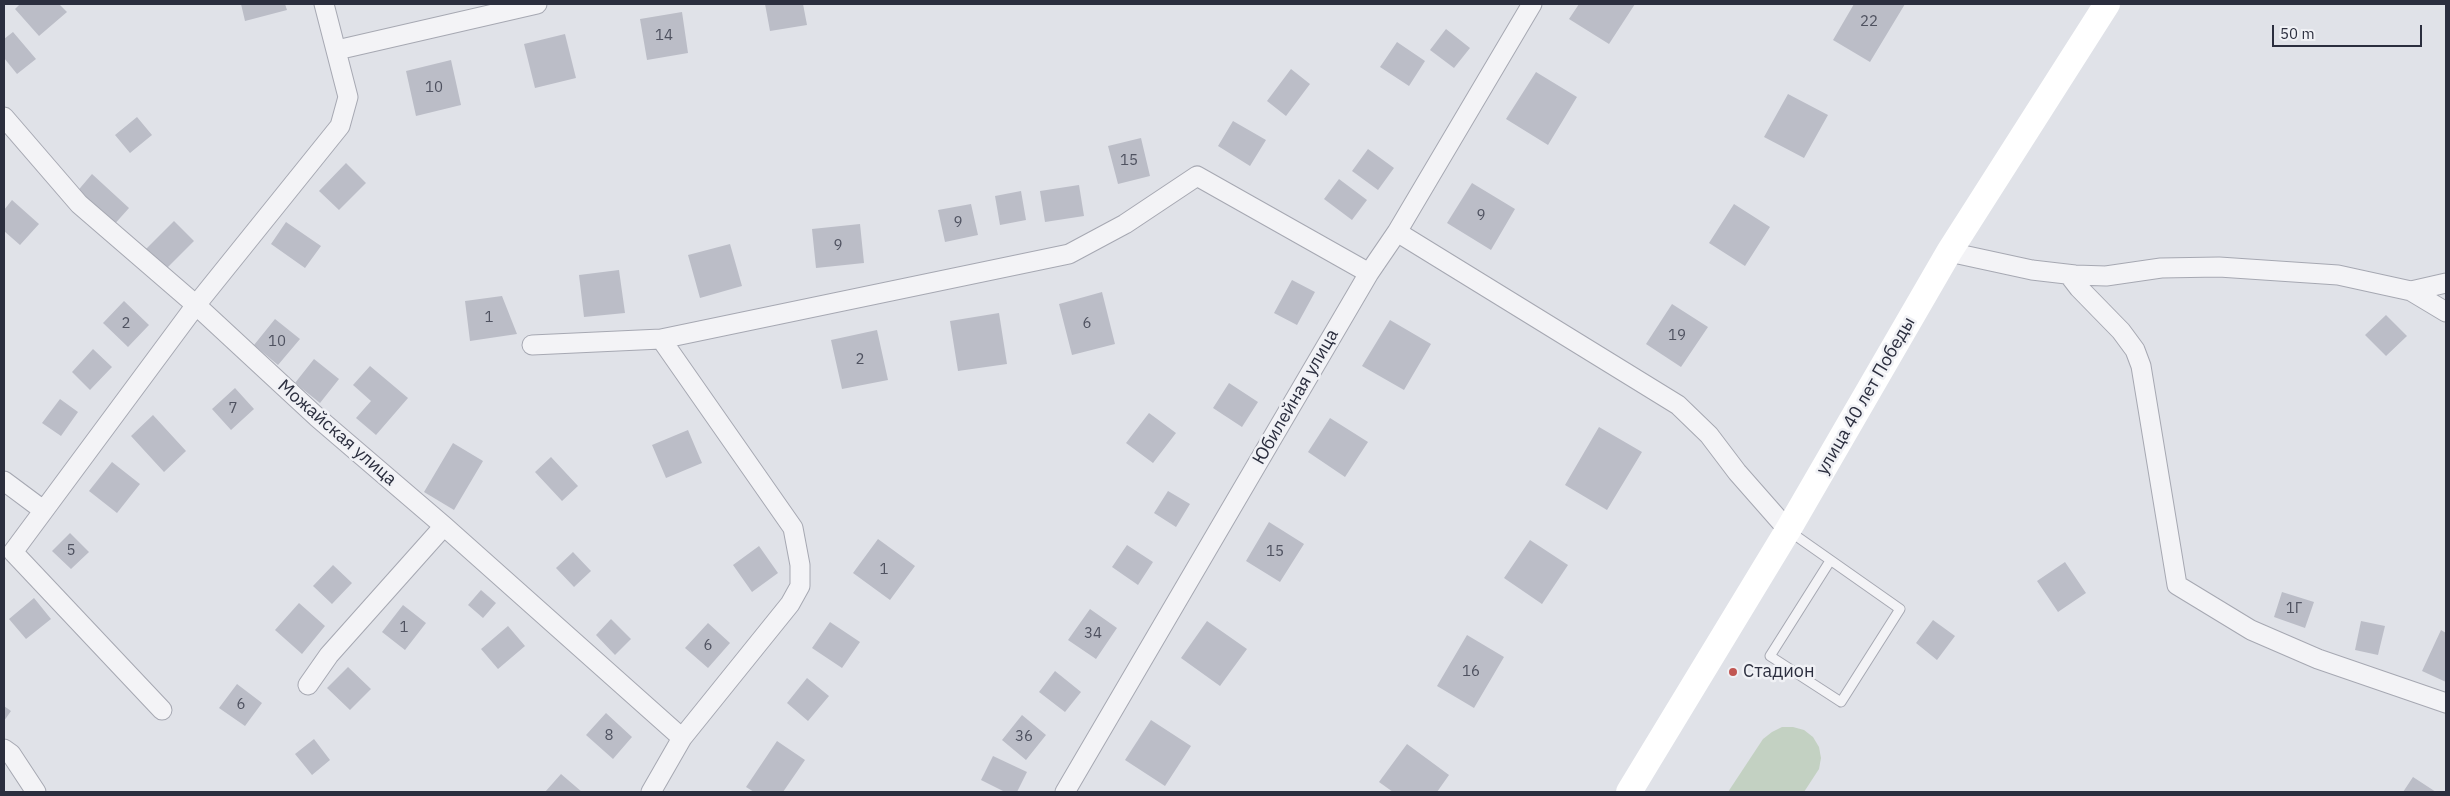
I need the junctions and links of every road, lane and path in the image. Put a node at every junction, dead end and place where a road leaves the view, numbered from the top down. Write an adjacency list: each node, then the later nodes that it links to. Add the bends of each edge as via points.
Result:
1 (324, 4): 5 (street)
2 (537, 4): 5 (street)
3 (2108, 4): 8 (street, улица 40 лет Победы)
4 (1523, 9): 7 (street, Юбилейная улица)
5 (337, 50): 13 (street, via 348,97 340,126)
6 (4, 117): 13 (street, Можайская улица, via 79,204)
7 (1397, 232): 9 (street, Юбилейная улица); 20 (street, via 1678,405 1709,436)
8 (1949, 252): 10 (street, via 2032,270); 20 (street, улица 40 лет Победы)
9 (1369, 273): 15 (street, via 1197,176 1125,224 1069,254); 30 (street, Юбилейная улица)
10 (2069, 274): 12 (street, via 2106,276 2161,268 2219,267 2338,275); 24 (street, via 2120,330 2135,350 2141,366 2177,585 2251,630 2310,655)
11 (2446, 282): 12 (street)
12 (2411, 290): 14 (street)
13 (196, 305): 18 (street); 19 (street, Можайская улица, via 318,418)
14 (2446, 312)
15 (662, 339): 16 (street); 26 (street, via 793,528 800,565 800,586 790,604)
16 (532, 345)
17 (4, 481): 18 (street)
18 (43, 510): 21 (street)
19 (444, 526): 23 (street, via 330,655); 26 (street, Можайская улица)
20 (1788, 530): 22 (lane); 31 (street, улица 40 лет Победы)
21 (8, 548): 25 (street)
22 (1830, 561): 22 (lane, via 1770,656 1841,702 1900,609)
23 (308, 685)
24 (2446, 703)
25 (162, 710)
26 (682, 738): 29 (street)
27 (4, 749): 28 (street, via 11,754)
28 (36, 792)
29 (651, 792)
30 (1065, 792)
31 (1629, 792)

